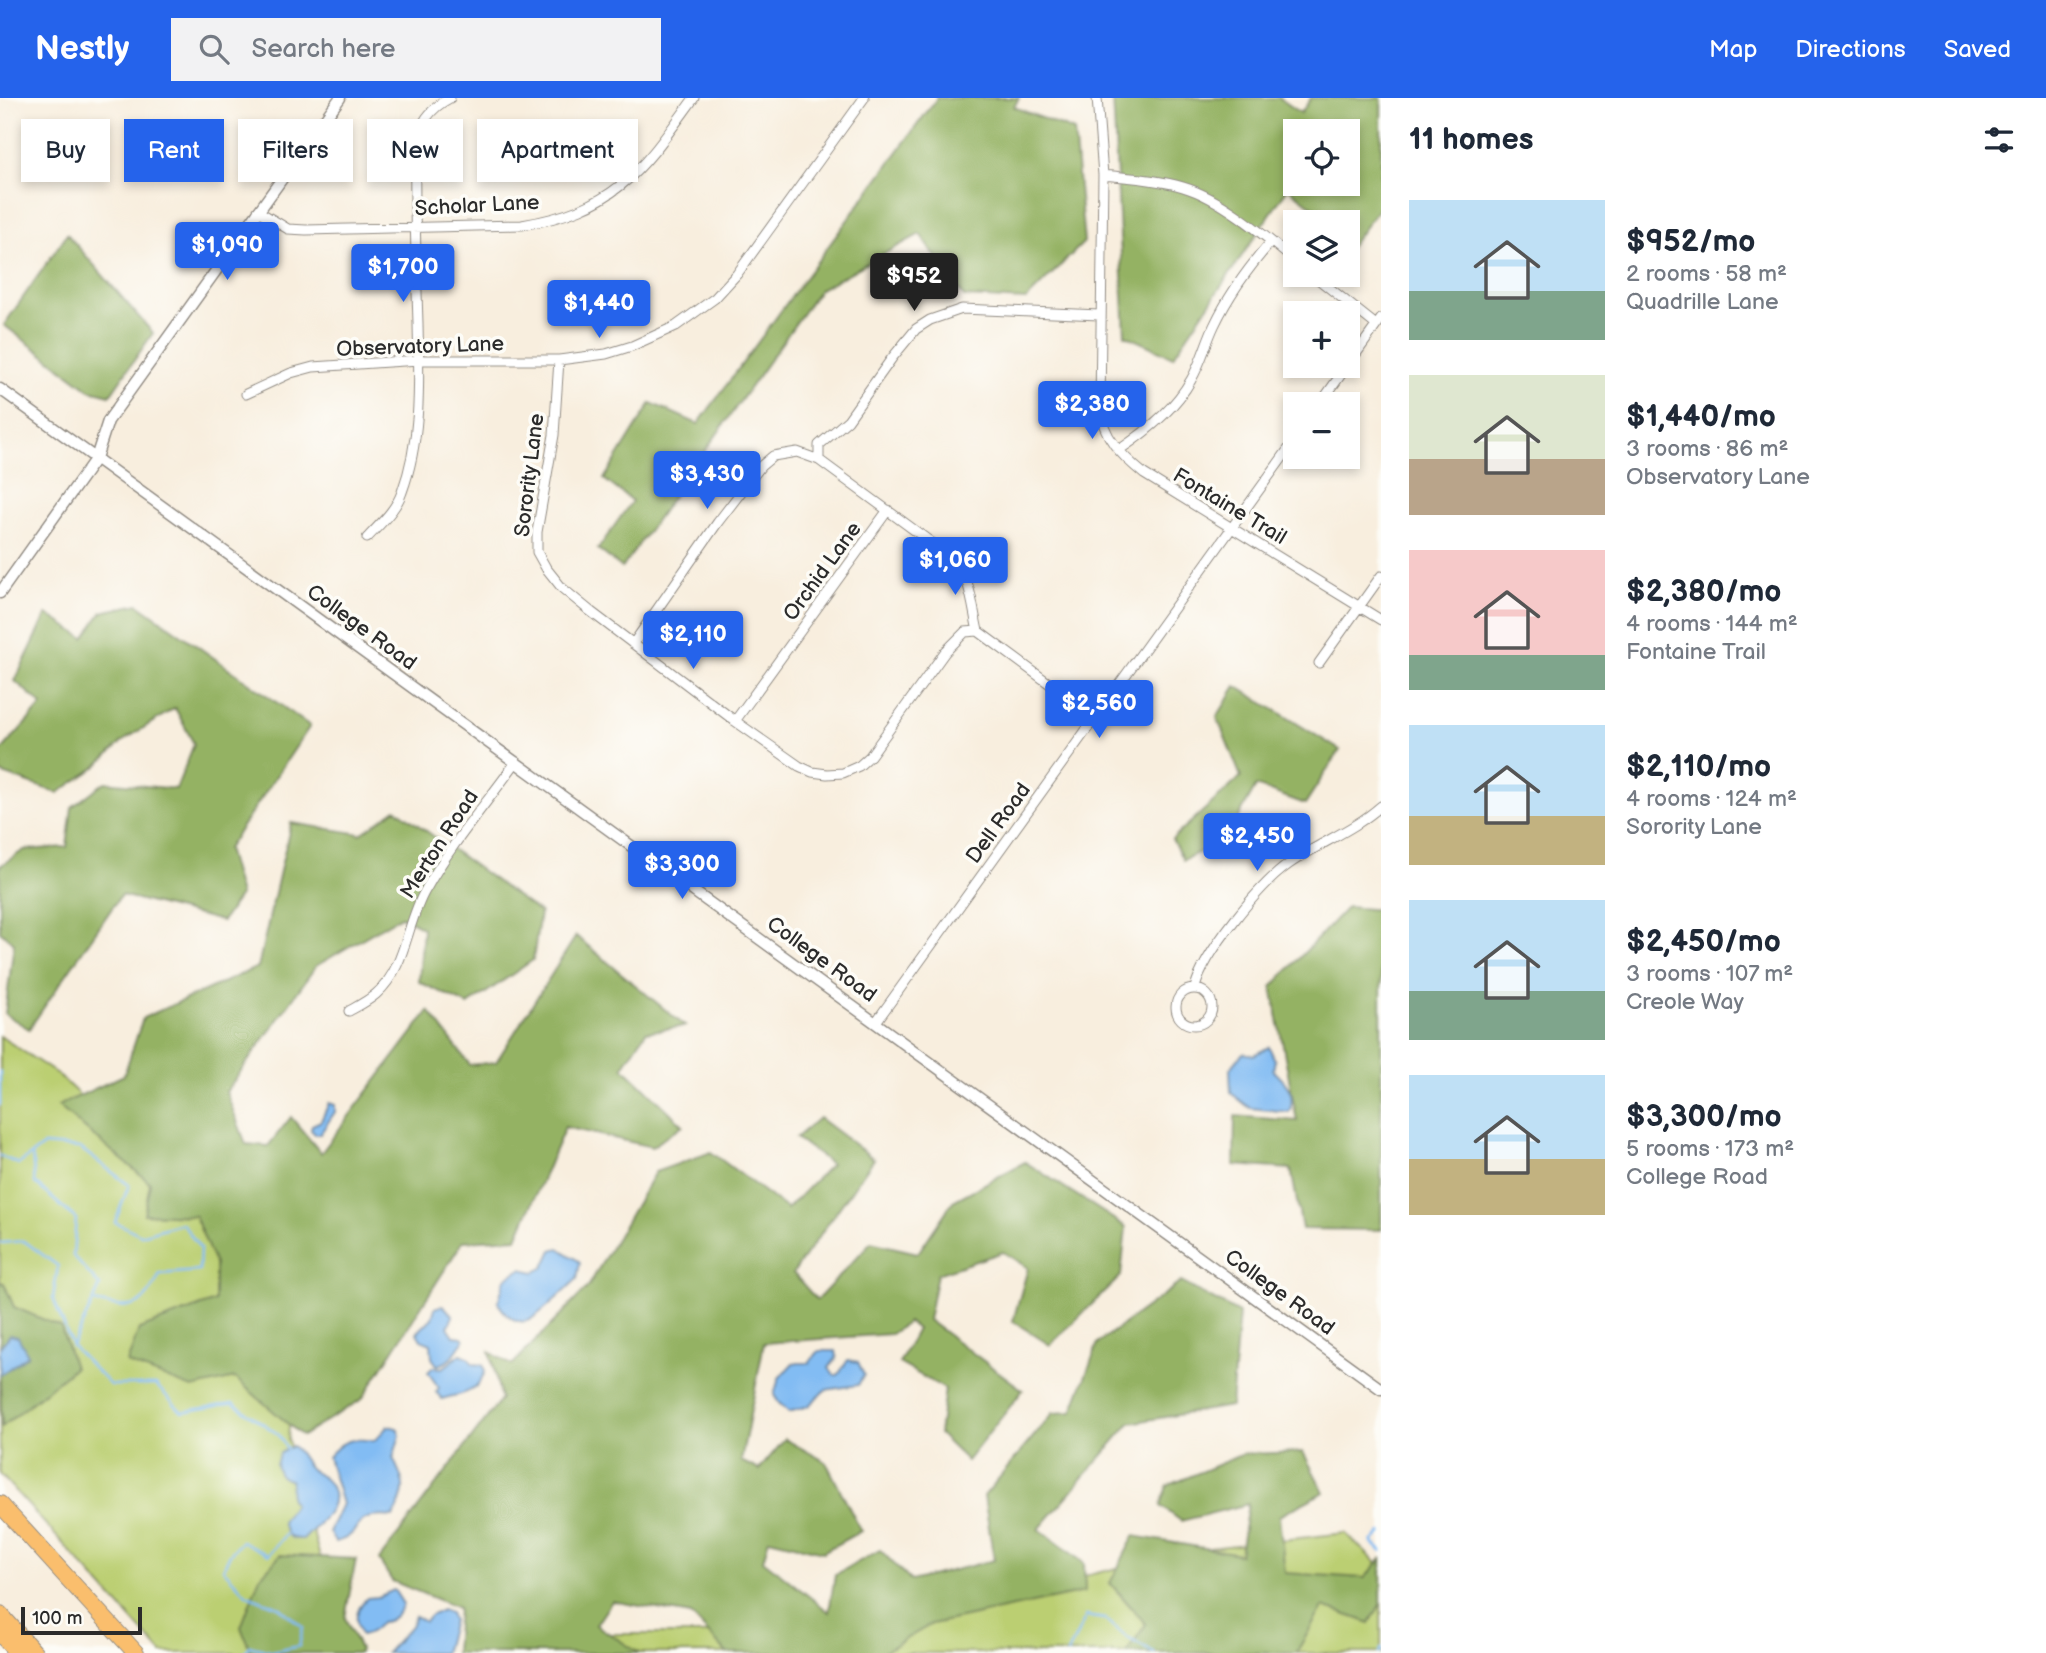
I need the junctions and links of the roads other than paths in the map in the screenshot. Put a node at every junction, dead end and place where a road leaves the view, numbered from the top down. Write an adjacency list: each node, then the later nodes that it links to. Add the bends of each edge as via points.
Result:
1 (340, 98): 7 (street)
2 (450, 98): 8 (street, via 438,104 418,131)
3 (694, 98): 8 (street, Scholar Lane, via 639,171 590,206 522,225)
4 (863, 98): 16 (street, Observatory Lane, via 715,298 676,326 632,346)
5 (1097, 98): 6 (street, Fontaine Trail)
6 (1102, 175): 9 (street, via 1151,180 1192,191); 12 (street, Fontaine Trail)
7 (258, 211): 8 (street, Scholar Lane, via 288,229); 21 (street, via 108,421)
8 (415, 226): 15 (street)
9 (1271, 242): 10 (street); 19 (street, via 1226,303 1182,393)
10 (1283, 252)
11 (1330, 287): 13 (street)
12 (1099, 316): 19 (street, Fontaine Trail, via 1101,422); 22 (street, via 962,309 930,320 916,329 892,358 848,420 819,445)
13 (1378, 322): 14 (street)
14 (1360, 348)
15 (419, 360): 16 (street, Observatory Lane); 18 (street, Observatory Lane, via 313,367); 25 (street, via 412,458 402,493)
16 (559, 360): 31 (street, Sorority Lane, via 554,435 537,552 562,588)
17 (0, 389): 21 (street, College Road)
18 (246, 394)
19 (1119, 450): 24 (street, Fontaine Trail, via 1144,474)
20 (1283, 457): 24 (street, Dell Road)
21 (96, 458): 27 (street); 35 (street, College Road)
22 (818, 460): 23 (street); 31 (street, via 797,452 773,456 761,466)
23 (888, 510): 30 (street, via 961,566); 34 (street, Orchid Lane)
24 (1233, 528): 28 (street, Fontaine Trail); 33 (street, Dell Road)
25 (367, 538)
26 (1381, 576): 28 (street)
27 (0, 593)
28 (1360, 606): 29 (street, Fontaine Trail); 32 (street)
29 (1381, 620)
30 (978, 631): 33 (street); 34 (street, Sorority Lane, via 965,632 955,640 870,756 843,773 812,772 799,766)
31 (633, 644): 34 (street, Sorority Lane)
32 (1319, 663)
33 (1096, 718): 39 (street, Dell Road)
34 (735, 721)
35 (516, 762): 38 (street, Merton Road, via 427,886 387,983); 39 (street, College Road)
36 (1381, 806): 37 (street, via 1286,866 1269,882 1214,950)
37 (1195, 988): 37 (street, via 1206,992 1212,1002 1208,1019 1197,1025 1185,1023 1176,1008 1183,992)
38 (349, 1012)
39 (876, 1022): 40 (street, College Road)
40 (1381, 1389)
41 (0, 1504): 46 (highway)
42 (0, 1614): 45 (highway)
43 (0, 1633): 44 (highway)
44 (17, 1653)
45 (36, 1653)
46 (136, 1653)

